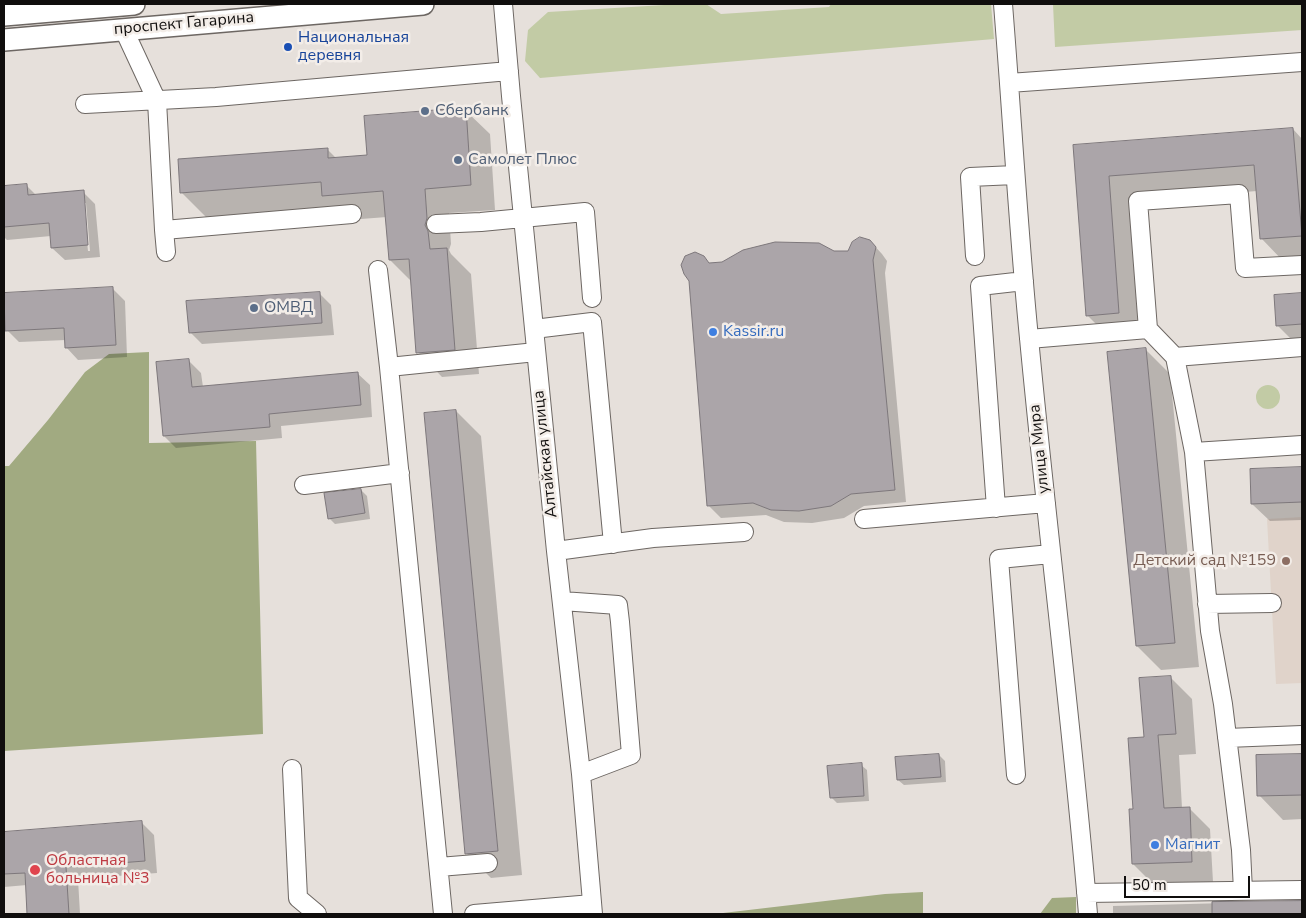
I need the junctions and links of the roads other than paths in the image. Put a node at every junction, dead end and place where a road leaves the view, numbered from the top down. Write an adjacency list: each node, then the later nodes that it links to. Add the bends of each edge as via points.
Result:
1 (134, 4): 6 (main road, проспект Гагарина)
2 (423, 4): 5 (main road, проспект Гагарина)
3 (503, 4): 10 (street, Алтайская улица)
4 (1003, 4): 11 (street, улица Мира)
5 (268, 10): 7 (main road, проспект Гагарина)
6 (4, 14)
7 (124, 30): 8 (main road, проспект Гагарина); 12 (street)
8 (4, 40)
9 (1302, 62): 11 (street)
10 (509, 71): 12 (street); 16 (street, Алтайская улица)
11 (1009, 83): 14 (street, улица Мира)
12 (156, 101): 13 (street); 18 (street)
13 (85, 104)
14 (1015, 175): 20 (street, via 970,177); 23 (street, улица Мира)
15 (352, 214): 18 (street)
16 (523, 218): 17 (street); 24 (street, via 585,212); 26 (street, Алтайская улица)
17 (436, 224)
18 (164, 230): 19 (street)
19 (166, 252)
20 (975, 256)
21 (1302, 265): 25 (street, via 1245,268 1239,194 1138,201)
22 (378, 270): 31 (street)
23 (1024, 281): 27 (street, улица Мира); 37 (street, via 980,286)
24 (592, 298)
25 (1148, 328): 27 (street); 30 (street)
26 (534, 329): 29 (street, Алтайская улица); 40 (street, via 592,322)
27 (1029, 339): 36 (street, улица Мира)
28 (1302, 347): 30 (street)
29 (536, 352): 31 (street); 41 (street, Алтайская улица)
30 (1175, 357): 33 (street)
31 (389, 367): 34 (street)
32 (1302, 444): 33 (street)
33 (1194, 452): 45 (street)
34 (400, 474): 35 (street); 52 (street)
35 (304, 485)
36 (1046, 502): 37 (street); 42 (street, улица Мира)
37 (996, 508): 38 (street)
38 (864, 519)
39 (744, 532): 40 (street)
40 (613, 544): 41 (street)
41 (556, 551): 43 (street, Алтайская улица)
42 (1051, 554): 50 (street, via 999,560); 55 (street, улица Мира)
43 (562, 601): 49 (street, Алтайская улица); 49 (street, via 618,605 620,622 632,755)
44 (1272, 603): 45 (street)
45 (1208, 604): 47 (street)
46 (1302, 735): 47 (street)
47 (1227, 738): 54 (street)
48 (292, 769): 57 (street, via 298,898)
49 (581, 774): 56 (street, Алтайская улица)
50 (1016, 775)
51 (488, 863): 52 (street)
52 (439, 867): 58 (street)
53 (1302, 890): 54 (street)
54 (1243, 891): 55 (street)
55 (1086, 893): 60 (street, улица Мира)
56 (592, 909): 59 (street)
57 (317, 914)
58 (443, 914)
59 (474, 914)
60 (1088, 914)

